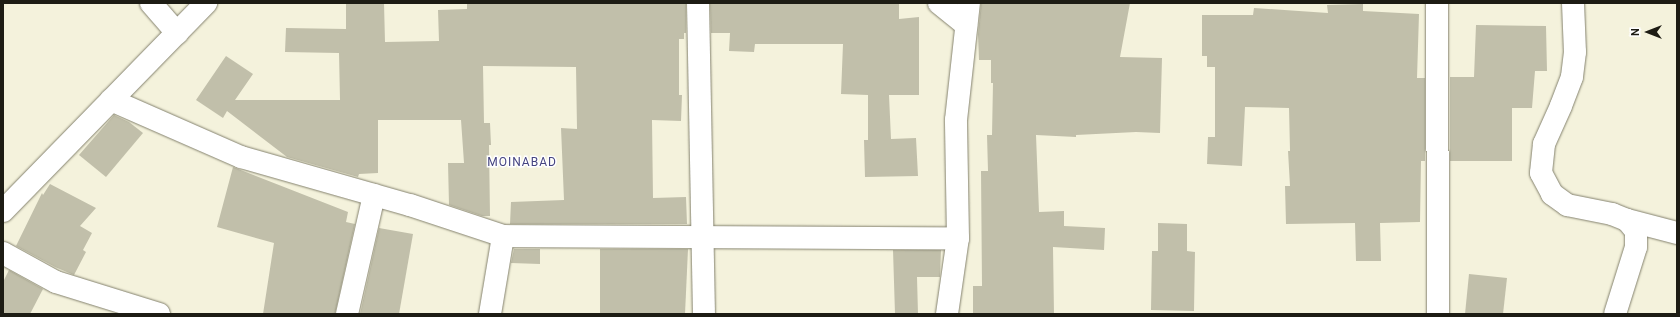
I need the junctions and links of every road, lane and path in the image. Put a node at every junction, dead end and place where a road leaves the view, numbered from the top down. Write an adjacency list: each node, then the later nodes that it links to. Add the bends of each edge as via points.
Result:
1 (151, 3): 9 (street)
2 (206, 3): 9 (street)
3 (698, 3): 16 (street)
4 (939, 3): 8 (street)
5 (969, 3): 8 (street)
6 (1437, 3): 24 (street)
7 (1573, 3): 13 (street, via 1575,52 1572,77 1544,144 1541,173 1552,194 1567,205 1612,214)
8 (966, 25): 17 (street, via 956,120)
9 (177, 32): 10 (street)
10 (111, 100): 11 (street, via 241,157); 12 (street)
11 (374, 194): 15 (street); 20 (street)
12 (3, 211)
13 (1627, 220): 14 (street); 25 (street, via 1636,231 1636,247)
14 (1677, 233)
15 (503, 236): 16 (street); 21 (street)
16 (704, 237): 17 (street); 22 (street)
17 (958, 238): 23 (street)
18 (3, 253): 19 (street, via 56,282)
19 (159, 314)
20 (347, 314)
21 (490, 314)
22 (704, 314)
23 (947, 314)
24 (1438, 314)
25 (1614, 314)

